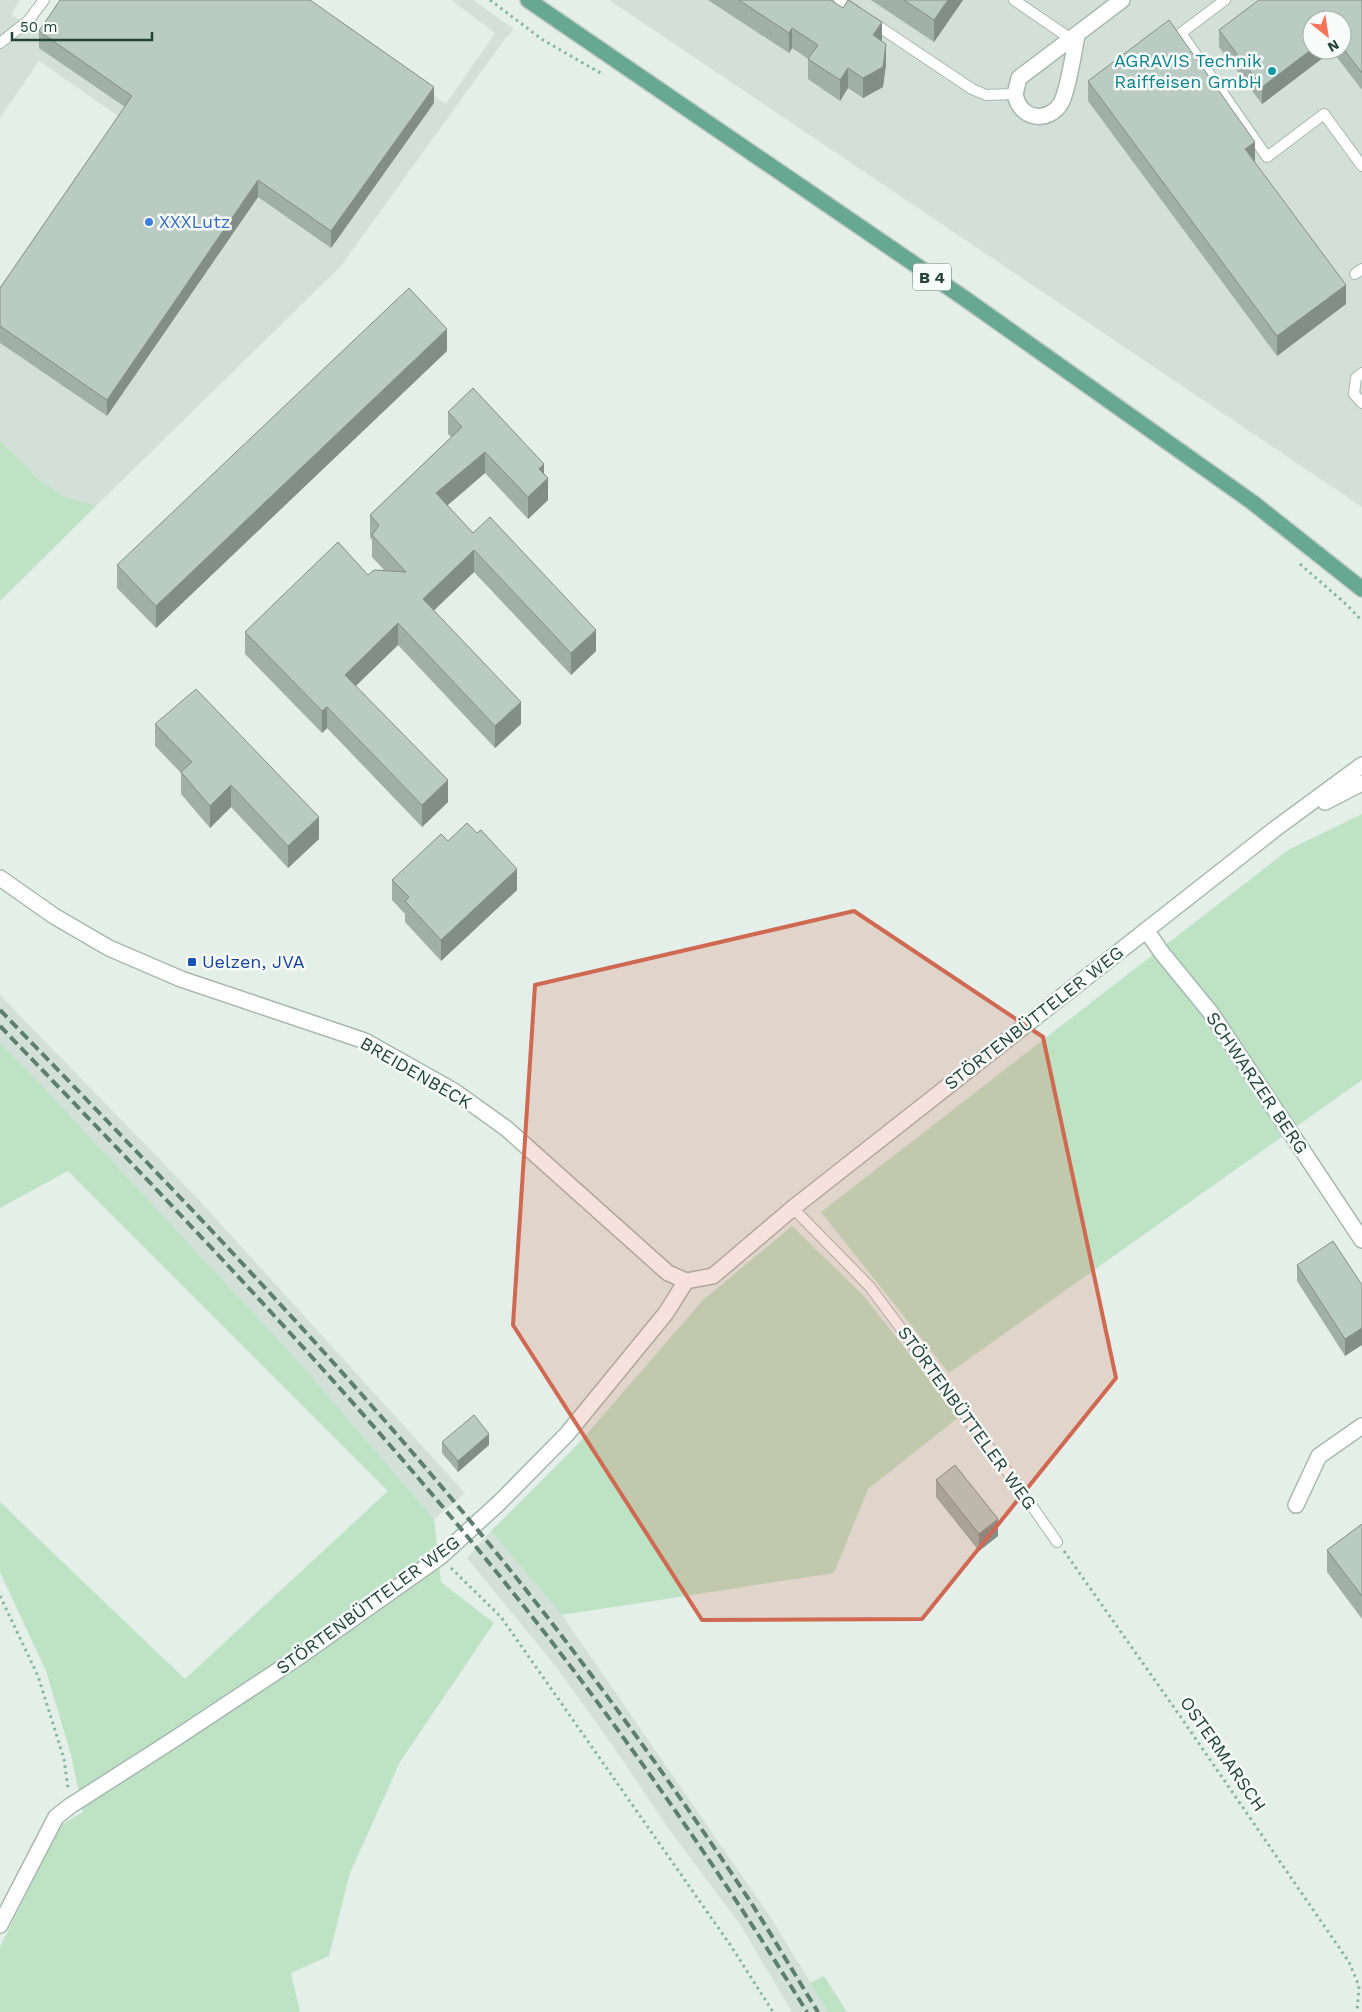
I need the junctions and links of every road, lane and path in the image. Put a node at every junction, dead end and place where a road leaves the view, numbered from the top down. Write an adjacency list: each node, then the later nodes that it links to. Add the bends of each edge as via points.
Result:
1 (44, 0): 9 (lane, via 28,21)
2 (490, 0): 10 (path, via 543,40)
3 (528, 0): 16 (main road, B 4, via 980,310 1252,502)
4 (839, 0): 11 (lane, via 972,89 986,95)
5 (1014, 0): 8 (lane)
6 (1122, 0): 8 (street)
7 (1225, 0): 12 (lane, via 1181,33 1267,157 1324,114)
8 (1074, 37): 11 (street, via 1018,78); 11 (street, via 1063,99 1057,109 1050,114 1034,116 1023,110)
9 (0, 44)
10 (609, 77)
11 (1015, 94)
12 (1362, 166)
13 (1362, 373): 14 (lane, via 1356,378 1354,394)
14 (1362, 403)
15 (1296, 560): 19 (path)
16 (1329, 564): 17 (main road, B 4); 18 (main road, B 4)
17 (1362, 589)
18 (1362, 600)
19 (1362, 621)
20 (1362, 765): 22 (street, STÖRTENBÜTTELER WEG)
21 (1362, 783): 22 (street, STÖRTENBÜTTELER WEG)
22 (1275, 829): 24 (street, STÖRTENBÜTTELER WEG)
23 (0, 878): 27 (street, BREIDENBECK, via 54,916 109,948 181,979 365,1041 454,1091 507,1130 668,1272)
24 (1146, 930): 25 (street, STÖRTENBÜTTELER WEG); 26 (street, SCHWARZER BERG, via 1211,1013)
25 (793, 1208): 27 (street, STÖRTENBÜTTELER WEG, via 713,1276); 30 (lane, STÖRTENBÜTTELER WEG, via 870,1288)
26 (1362, 1240)
27 (686, 1281): 31 (street, STÖRTENBÜTTELER WEG, via 666,1313 567,1434)
28 (1362, 1426): 29 (street, via 1319,1456)
29 (1296, 1505)
30 (1057, 1542): 35 (path, OSTERMARSCH, via 1302,1892 1349,1962)
31 (440, 1557): 33 (street, STÖRTENBÜTTELER WEG, via 303,1654); 36 (path, via 501,1617 731,1946)
32 (0, 1596): 33 (path, via 38,1676 64,1759)
33 (70, 1806): 34 (street, STÖRTENBÜTTELER WEG, via 56,1817)
34 (0, 1925)
35 (1360, 1986): 37 (path)
36 (773, 2012)
37 (1357, 2012)

